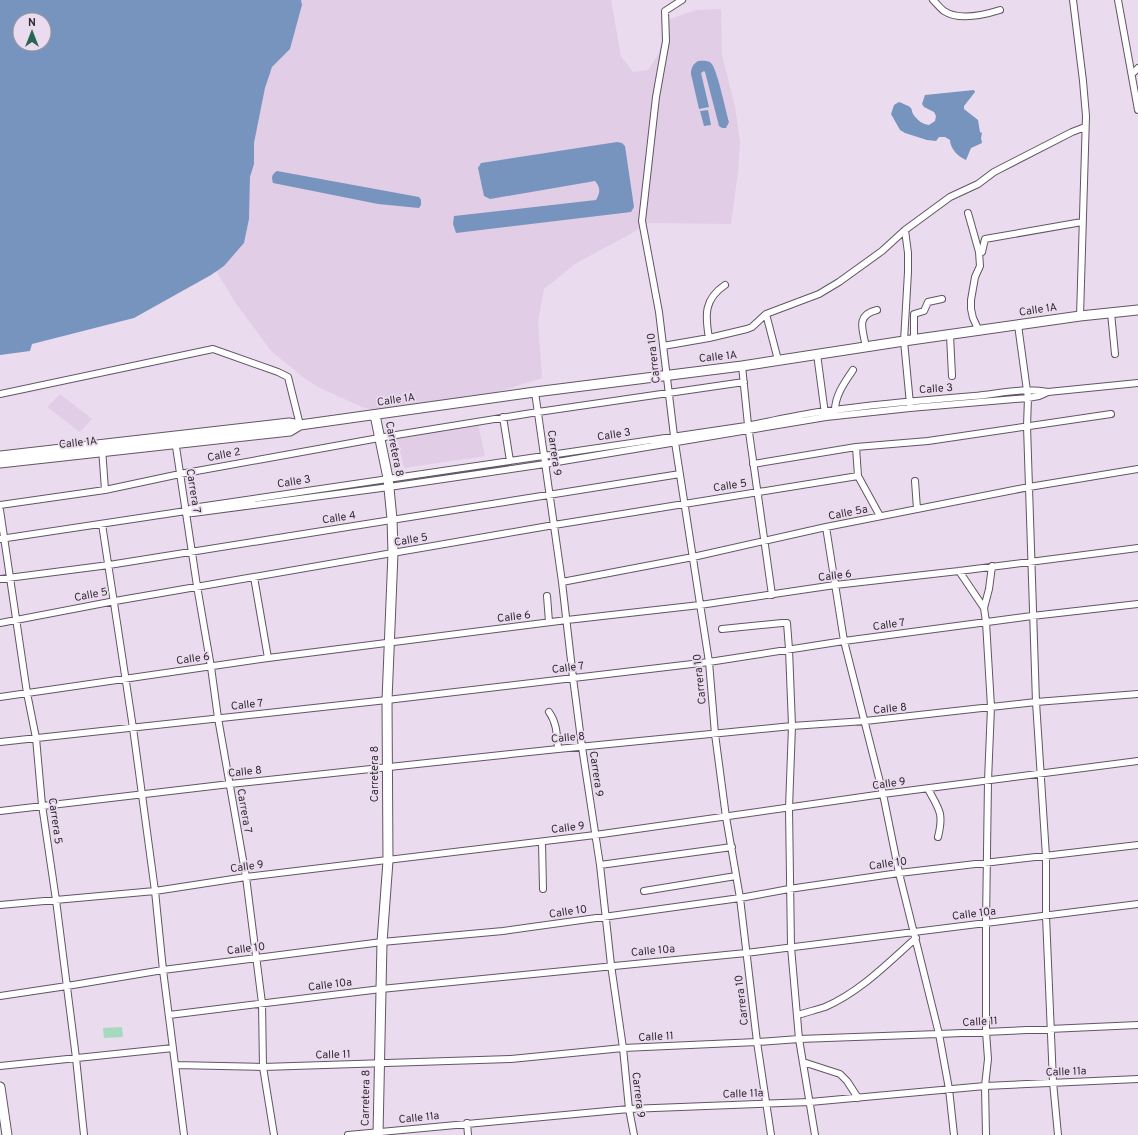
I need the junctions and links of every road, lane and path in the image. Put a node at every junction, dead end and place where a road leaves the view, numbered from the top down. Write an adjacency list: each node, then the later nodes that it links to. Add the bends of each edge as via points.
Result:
1 (682, 0): 27 (street, Carrera 10, via 665,11 666,41 656,97 642,221)
2 (933, 0): 5 (street, via 942,10 958,16)
3 (1073, 0): 9 (street, via 1083,81)
4 (1118, 0): 7 (street)
5 (1000, 10)
6 (1138, 68): 7 (street)
7 (1132, 74): 8 (street)
8 (1138, 110)
9 (1085, 127): 11 (street); 12 (street, via 1001,168 978,184 950,197)
10 (968, 213): 13 (street)
11 (1082, 222): 13 (street, via 985,239 982,252); 20 (street)
12 (905, 230): 19 (street, via 882,251 819,294); 26 (street, via 908,272)
13 (979, 252): 22 (street, via 980,266 975,277 971,300 972,314)
14 (725, 285): 24 (street, via 712,297 708,308 706,322)
15 (942, 299): 25 (street, via 928,302 924,311 914,314)
16 (877, 310): 28 (street, via 864,315 862,319)
17 (1138, 310): 18 (street, Calle 1A)
18 (1111, 313): 20 (street, Calle 1A); 30 (street)
19 (766, 314): 24 (street, via 752,327); 31 (street)
20 (1080, 316): 21 (street, Calle 1A)
21 (1018, 325): 22 (street, Calle 1A); 38 (street)
22 (979, 331): 23 (street, Calle 1A)
23 (950, 335): 25 (street, Calle 1A); 35 (street)
24 (709, 338): 27 (street)
25 (914, 340): 26 (street, Calle 1A)
26 (904, 341): 28 (street, Calle 1A); 44 (street)
27 (663, 346): 34 (street, Carrera 10)
28 (866, 347): 29 (street, Calle 1A)
29 (817, 354): 31 (street, Calle 1A); 47 (street)
30 (1115, 354)
31 (778, 360): 32 (street, Calle 1A)
32 (742, 366): 34 (street, Calle 1A); 36 (street)
33 (853, 370): 46 (street, via 842,385)
34 (666, 375): 39 (street, Calle 1A); 40 (street, Carrera 10)
35 (952, 376)
36 (744, 382): 40 (street, Calle 2); 53 (street)
37 (1138, 383): 41 (street, Calle 3)
38 (1027, 391): 41 (street, Calle 3); 43 (street); 44 (street, Calle 3)
39 (535, 392): 45 (street, Carrera 9); 49 (street, Calle 1A)
40 (668, 392): 45 (street, Calle 2); 55 (street, Carrera 10)
41 (1048, 392): 43 (street, Calle 3)
42 (0, 394): 51 (street, via 214,350 288,377)
43 (1028, 398): 44 (street, Calle 3); 52 (street)
44 (910, 404): 46 (street, Calle 3)
45 (538, 412): 50 (street, Calle 2); 60 (street, Carrera 9)
46 (836, 413): 47 (street, Calle 3)
47 (826, 414): 53 (street, Calle 3)
48 (1111, 414): 52 (street)
49 (375, 415): 51 (street, Calle 1A); 54 (street, Carretera 8)
50 (503, 417): 54 (street, Calle 2); 61 (street)
51 (300, 425): 56 (street, Calle 1A, via 290,431)
52 (1027, 426): 58 (street, via 928,441); 71 (street)
53 (749, 428): 55 (street, Calle 3); 64 (street)
54 (380, 438): 66 (street, Calle 2); 70 (street, Carretera 8)
55 (675, 439): 60 (street, Calle 3); 63 (street, Calle 3); 67 (street, Carrera 10)
56 (175, 440): 57 (street, Calle 1A); 66 (street, Carrera 7)
57 (102, 448): 59 (street, Calle 1A); 62 (street, Calle 1A); 72 (street)
58 (856, 448): 64 (street); 68 (street)
59 (0, 456)
60 (544, 456): 61 (street, Calle 3); 63 (street, Carrera 9)
61 (510, 461): 70 (street, Calle 3)
62 (0, 463)
63 (545, 464): 70 (street, Calle 3); 74 (street, Carrera 9)
64 (754, 464): 73 (street)
65 (1138, 468): 71 (street, Calle 5a)
66 (180, 474): 72 (street, Calle 2); 79 (street, Carrera 7)
67 (680, 474): 74 (street, Calle 4); 75 (street, Carrera 10)
68 (858, 476): 73 (street, Calle 5); 80 (street)
69 (915, 481): 77 (street)
70 (388, 483): 79 (street, Calle 3); 79 (street, Calle 3, via 192,508); 81 (street, Carretera 8)
71 (1029, 487): 77 (street, Calle 5a); 91 (street)
72 (105, 490): 76 (street, Calle 2)
73 (757, 492): 75 (street, Calle 5); 86 (street)
74 (550, 494): 81 (street, Calle 4); 83 (street, Carrera 9)
75 (685, 504): 83 (street, Calle 5); 90 (street, Carrera 10)
76 (0, 505)
77 (917, 509): 80 (street, Calle 5a)
78 (0, 510): 85 (street, Carrera 5)
79 (186, 512): 82 (street, Calle 3); 88 (street, Carrera 7)
80 (880, 516): 84 (street, Calle 5a)
81 (392, 519): 88 (street, Calle 4); 89 (street, Carretera 8)
82 (102, 524): 85 (street, Calle 3); 92 (street)
83 (554, 525): 89 (street, Calle 5); 98 (street, Carrera 9)
84 (826, 527): 86 (street, Calle 5a); 99 (street)
85 (2, 539): 96 (street, Carrera 5)
86 (765, 541): 90 (street, Calle 5a); 101 (street)
87 (1138, 548): 91 (street, Calle 6)
88 (192, 551): 92 (street, Calle 4); 100 (street, Carrera 7)
89 (393, 553): 95 (street, Calle 5); 115 (street, Carretera 8)
90 (693, 557): 98 (street, Calle 5a); 105 (street, Carrera 10)
91 (1031, 561): 93 (street, Calle 6); 107 (street)
92 (109, 565): 96 (street, Calle 4); 103 (street)
93 (992, 566): 94 (street, Calle 6); 106 (street)
94 (959, 571): 99 (street, Calle 6); 106 (street)
95 (254, 577): 100 (street, Calle 5); 117 (street)
96 (10, 578): 97 (street, Calle 4); 108 (street, Carrera 5)
97 (0, 579)
98 (562, 582): 109 (street, Carrera 9)
99 (835, 585): 101 (street, Calle 6); 114 (street)
100 (197, 586): 103 (street, Calle 5); 119 (street, Carrera 7)
101 (772, 595): 105 (street, Calle 6)
102 (547, 596): 110 (street)
103 (115, 601): 108 (street, Calle 5); 121 (street)
104 (1138, 604): 107 (street, Calle 7)
105 (700, 605): 109 (street, Calle 6); 118 (street, Carrera 10)
106 (984, 608): 111 (street)
107 (1032, 616): 111 (street, Calle 7); 126 (street)
108 (15, 620): 112 (street, Calle 5); 122 (street, Carrera 5)
109 (567, 620): 110 (street, Calle 6); 120 (street, Carrera 9)
110 (549, 622): 115 (street, Calle 6)
111 (986, 622): 114 (street, Calle 7); 127 (street)
112 (0, 623)
113 (722, 629): 116 (street, via 785,622)
114 (844, 641): 116 (street, Calle 7); 130 (street)
115 (388, 643): 117 (street, Calle 6); 125 (street, Carretera 8)
116 (790, 649): 118 (street, Calle 7); 131 (street)
117 (268, 658): 119 (street, Calle 6)
118 (709, 662): 120 (street, Calle 7); 133 (street, Carrera 10)
119 (211, 667): 121 (street, Calle 6); 129 (street, Carrera 7)
120 (573, 678): 125 (street, Calle 7); 136 (street, Carrera 9)
121 (126, 679): 122 (street, Calle 6); 132 (street)
122 (27, 693): 124 (street, Calle 6); 134 (street, Carrera 5)
123 (1138, 694): 126 (street, Calle 8)
124 (0, 697)
125 (387, 700): 129 (street, Calle 7); 139 (street, Carretera 8)
126 (1036, 702): 127 (street, Calle 8); 140 (street)
127 (991, 708): 130 (street, Calle 8); 141 (street)
128 (549, 712): 137 (street, via 556,727)
129 (218, 718): 132 (street, Calle 7); 142 (street, Carrera 7)
130 (865, 721): 131 (street, Calle 8); 144 (street)
131 (792, 726): 133 (street, Calle 8); 147 (street)
132 (133, 728): 134 (street, Calle 7); 145 (street)
133 (715, 734): 136 (street, Calle 8); 149 (street, Carrera 10)
134 (36, 738): 135 (street, Calle 7); 146 (street, Carrera 5)
135 (0, 742)
136 (582, 747): 137 (street, Calle 8); 150 (street, Carrera 9)
137 (558, 749): 139 (street, Calle 8)
138 (1138, 761): 140 (street, Calle 9)
139 (387, 768): 142 (street, Calle 8); 156 (street, Carretera 8)
140 (1040, 774): 141 (street, Calle 9); 155 (street)
141 (988, 781): 143 (street, Calle 9); 157 (street)
142 (230, 784): 145 (street, Calle 8); 161 (street, Carrera 7)
143 (928, 789): 144 (street, Calle 9); 151 (street, via 941,814)
144 (883, 794): 147 (street, Calle 9); 159 (street)
145 (142, 795): 146 (street, Calle 8); 164 (street)
146 (42, 805): 148 (street, Calle 8); 167 (street, Carrera 5)
147 (789, 808): 149 (street, Calle 9); 163 (street)
148 (0, 811)
149 (726, 817): 150 (street, Calle 9); 154 (street, Carrera 10)
150 (595, 835): 152 (street, Calle 9); 158 (street, Carrera 9)
151 (938, 837)
152 (542, 842): 156 (street, Calle 9); 162 (street)
153 (1138, 845): 155 (street, Calle 10)
154 (732, 847): 158 (street); 160 (street, Carrera 10)
155 (1046, 856): 157 (street, Calle 10); 170 (street)
156 (388, 861): 161 (street, Calle 9); 174 (street, Carretera 8)
157 (987, 863): 159 (street, Calle 10); 172 (street)
158 (600, 865): 171 (street, Carrera 9)
159 (899, 872): 163 (street, Calle 10); 173 (street)
160 (736, 876): 165 (street); 166 (street, Carrera 10)
161 (246, 877): 164 (street, Calle 9); 177 (street, Carrera 7)
162 (543, 888)
163 (789, 889): 166 (street, Calle 10); 175 (street)
164 (155, 891): 167 (street, Calle 9); 179 (street)
165 (644, 891)
166 (740, 898): 171 (street, Calle 10); 176 (street, Carrera 10)
167 (56, 900): 169 (street, Calle 9); 180 (street, Carrera 5)
168 (1138, 904): 170 (street, Calle 10a)
169 (0, 905)
170 (1046, 916): 172 (street, Calle 10a); 187 (street)
171 (606, 917): 174 (street, Calle 10, via 503,931); 178 (street, Carrera 9)
172 (986, 923): 173 (street, Calle 10a); 188 (street)
173 (915, 934): 175 (street, Calle 10a); 185 (street, via 866,982 824,1007); 189 (street)
174 (382, 942): 177 (street, Calle 10); 181 (street, Carretera 8)
175 (791, 946): 176 (street, Calle 10a); 185 (street)
176 (746, 953): 178 (street, Calle 10a); 191 (street, Carrera 10)
177 (257, 958): 179 (street, Calle 10); 183 (street, Carrera 7)
178 (611, 965): 181 (street, Calle 10a); 193 (street, Carrera 9)
179 (163, 970): 180 (street, Calle 10); 184 (street)
180 (67, 986): 182 (street, Calle 10); 194 (street, Carrera 5)
181 (381, 989): 183 (street, Calle 10a); 196 (street, Carretera 8)
182 (0, 996)
183 (262, 1003): 184 (street, Calle 10a); 199 (street, Carrera 7)
184 (169, 1015): 192 (street)
185 (798, 1015): 190 (street)
186 (1138, 1025): 187 (street, Calle 11)
187 (1052, 1029): 188 (street, Calle 11); 201 (street)
188 (986, 1032): 189 (street, Calle 11); 202 (street, via 988,1059)
189 (939, 1034): 190 (street, Calle 11); 204 (street)
190 (799, 1039): 191 (street, Calle 11); 195 (street)
191 (757, 1042): 193 (street, Calle 11); 207 (street, Carrera 10)
192 (173, 1048): 194 (street); 197 (street)
193 (623, 1048): 196 (street, Calle 11, via 511,1059); 208 (street, Carrera 9)
194 (76, 1058): 198 (street); 212 (street, Carrera 5)
195 (803, 1062): 205 (street, via 840,1074); 206 (street)
196 (379, 1064): 199 (street, Calle 11); 210 (street, Carretera 8)
197 (175, 1065): 199 (street, Calle 11); 213 (street)
198 (0, 1066)
199 (263, 1067): 214 (street, Carrera 7)
200 (1138, 1079): 201 (street, Calle 11a)
201 (1053, 1082): 202 (street, Calle 11a); 222 (street)
202 (985, 1086): 204 (street, Calle 11a); 221 (street)
203 (0, 1088): 211 (street)
204 (949, 1089): 205 (street, Calle 11a); 220 (street)
205 (858, 1098): 206 (street, Calle 11a)
206 (810, 1102): 207 (street, Calle 11a); 219 (street)
207 (766, 1103): 208 (street, Calle 11a); 218 (street, Carrera 10)
208 (629, 1109): 209 (street, Calle 11a); 217 (street, Carrera 9)
209 (467, 1124): 210 (street, Calle 11a); 216 (street)
210 (378, 1134): 215 (street, Calle 11a)
211 (7, 1135)
212 (84, 1135)
213 (184, 1135)
214 (274, 1135)
215 (348, 1135)
216 (468, 1135)
217 (634, 1135)
218 (771, 1135)
219 (815, 1135)
220 (954, 1135)
221 (986, 1135)
222 (1058, 1135)

